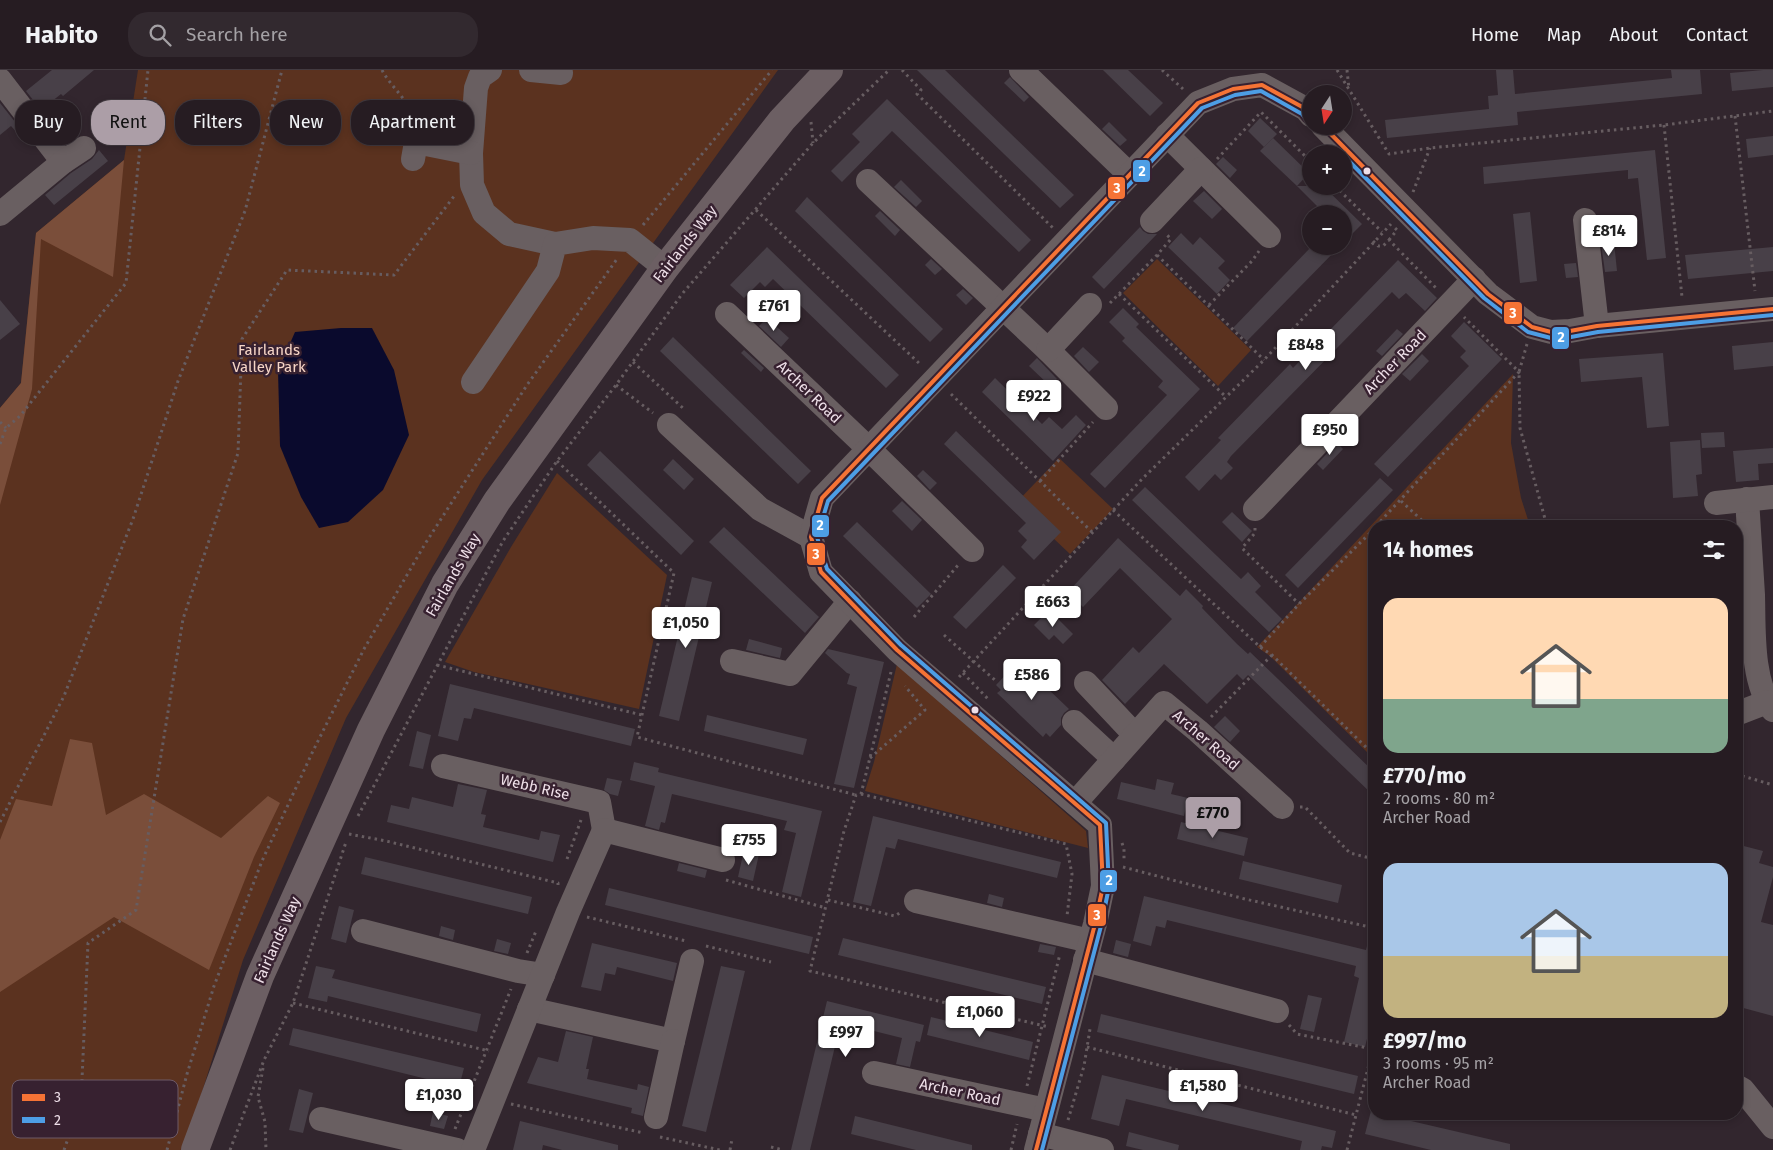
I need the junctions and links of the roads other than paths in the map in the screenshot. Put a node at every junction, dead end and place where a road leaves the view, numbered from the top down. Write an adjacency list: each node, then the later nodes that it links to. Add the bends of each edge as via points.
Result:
1 (4, 70): 6 (street)
2 (490, 70): 16 (street, via 480,77 476,88)
3 (532, 70): 7 (street)
4 (829, 70): 25 (main road, Fairlands Way, via 782,120)
5 (1021, 70): 18 (street)
6 (0, 73)
7 (562, 74)
8 (1259, 77): 10 (street); 11 (street, via 1198,103)
9 (0, 80): 15 (street)
10 (1302, 106)
11 (1167, 135): 17 (street); 18 (street)
12 (1332, 135): 26 (street)
13 (84, 148): 15 (street)
14 (414, 151): 16 (street)
15 (63, 162): 20 (street)
16 (471, 164): 24 (street, via 472,185 484,213 509,234)
17 (1203, 170): 22 (street); 23 (street)
18 (1129, 174): 28 (street)
19 (868, 180): 28 (street)
20 (0, 214)
21 (1585, 220): 31 (street)
22 (1152, 221)
23 (1269, 236)
24 (556, 244): 25 (street, via 593,238 630,240); 33 (street, via 548,271)
25 (666, 268): 73 (main road, Fairlands Way, via 497,501 445,584 371,730 260,976)
26 (1474, 279): 31 (street, via 1488,294 1532,327 1551,332); 40 (street, Archer Road)
27 (1090, 305): 32 (street)
28 (1002, 308): 32 (street); 36 (street)
29 (1765, 310): 31 (street)
30 (727, 314): 36 (street, Archer Road)
31 (1598, 326)
32 (1048, 350): 34 (street)
33 (473, 382)
34 (1106, 408)
35 (670, 425): 41 (street, via 760,510)
36 (869, 449): 41 (street, via 822,498); 42 (street, Archer Road)
37 (1773, 497): 38 (street)
38 (1747, 500): 39 (street); 43 (street)
39 (1716, 503)
40 (1255, 509)
41 (811, 537): 44 (street, via 821,572)
42 (972, 550)
43 (1744, 582): 45 (street)
44 (850, 601): 46 (street, via 790,674); 54 (street, via 897,650)
45 (1745, 614): 48 (street, via 1761,685)
46 (732, 661)
47 (1086, 683): 51 (street)
48 (1770, 706): 49 (street)
49 (1743, 712)
50 (1074, 722): 52 (street)
51 (1135, 735): 52 (street, Archer Road); 55 (street, Archer Road, via 1164,703)
52 (1114, 759): 54 (street, Archer Road)
53 (443, 766): 56 (street, Webb Rise, via 599,802)
54 (1075, 804): 61 (street, via 1100,825 1103,886)
55 (1282, 807)
56 (604, 830): 57 (street); 62 (street)
57 (724, 860)
58 (916, 901): 61 (street)
59 (363, 931): 62 (street)
60 (697, 950): 65 (street)
61 (1088, 951): 64 (street); 68 (street)
62 (543, 975): 63 (street)
63 (529, 1009): 65 (street); 75 (street)
64 (1277, 1011)
65 (673, 1041): 69 (street)
66 (874, 1073): 68 (street, Archer Road)
67 (1743, 1090): 71 (street)
68 (1046, 1110): 72 (street)
69 (656, 1117)
70 (321, 1119): 74 (street)
71 (1773, 1127)
72 (1046, 1142): 76 (street)
73 (195, 1150)
74 (457, 1150)
75 (473, 1150)
76 (1102, 1150)

